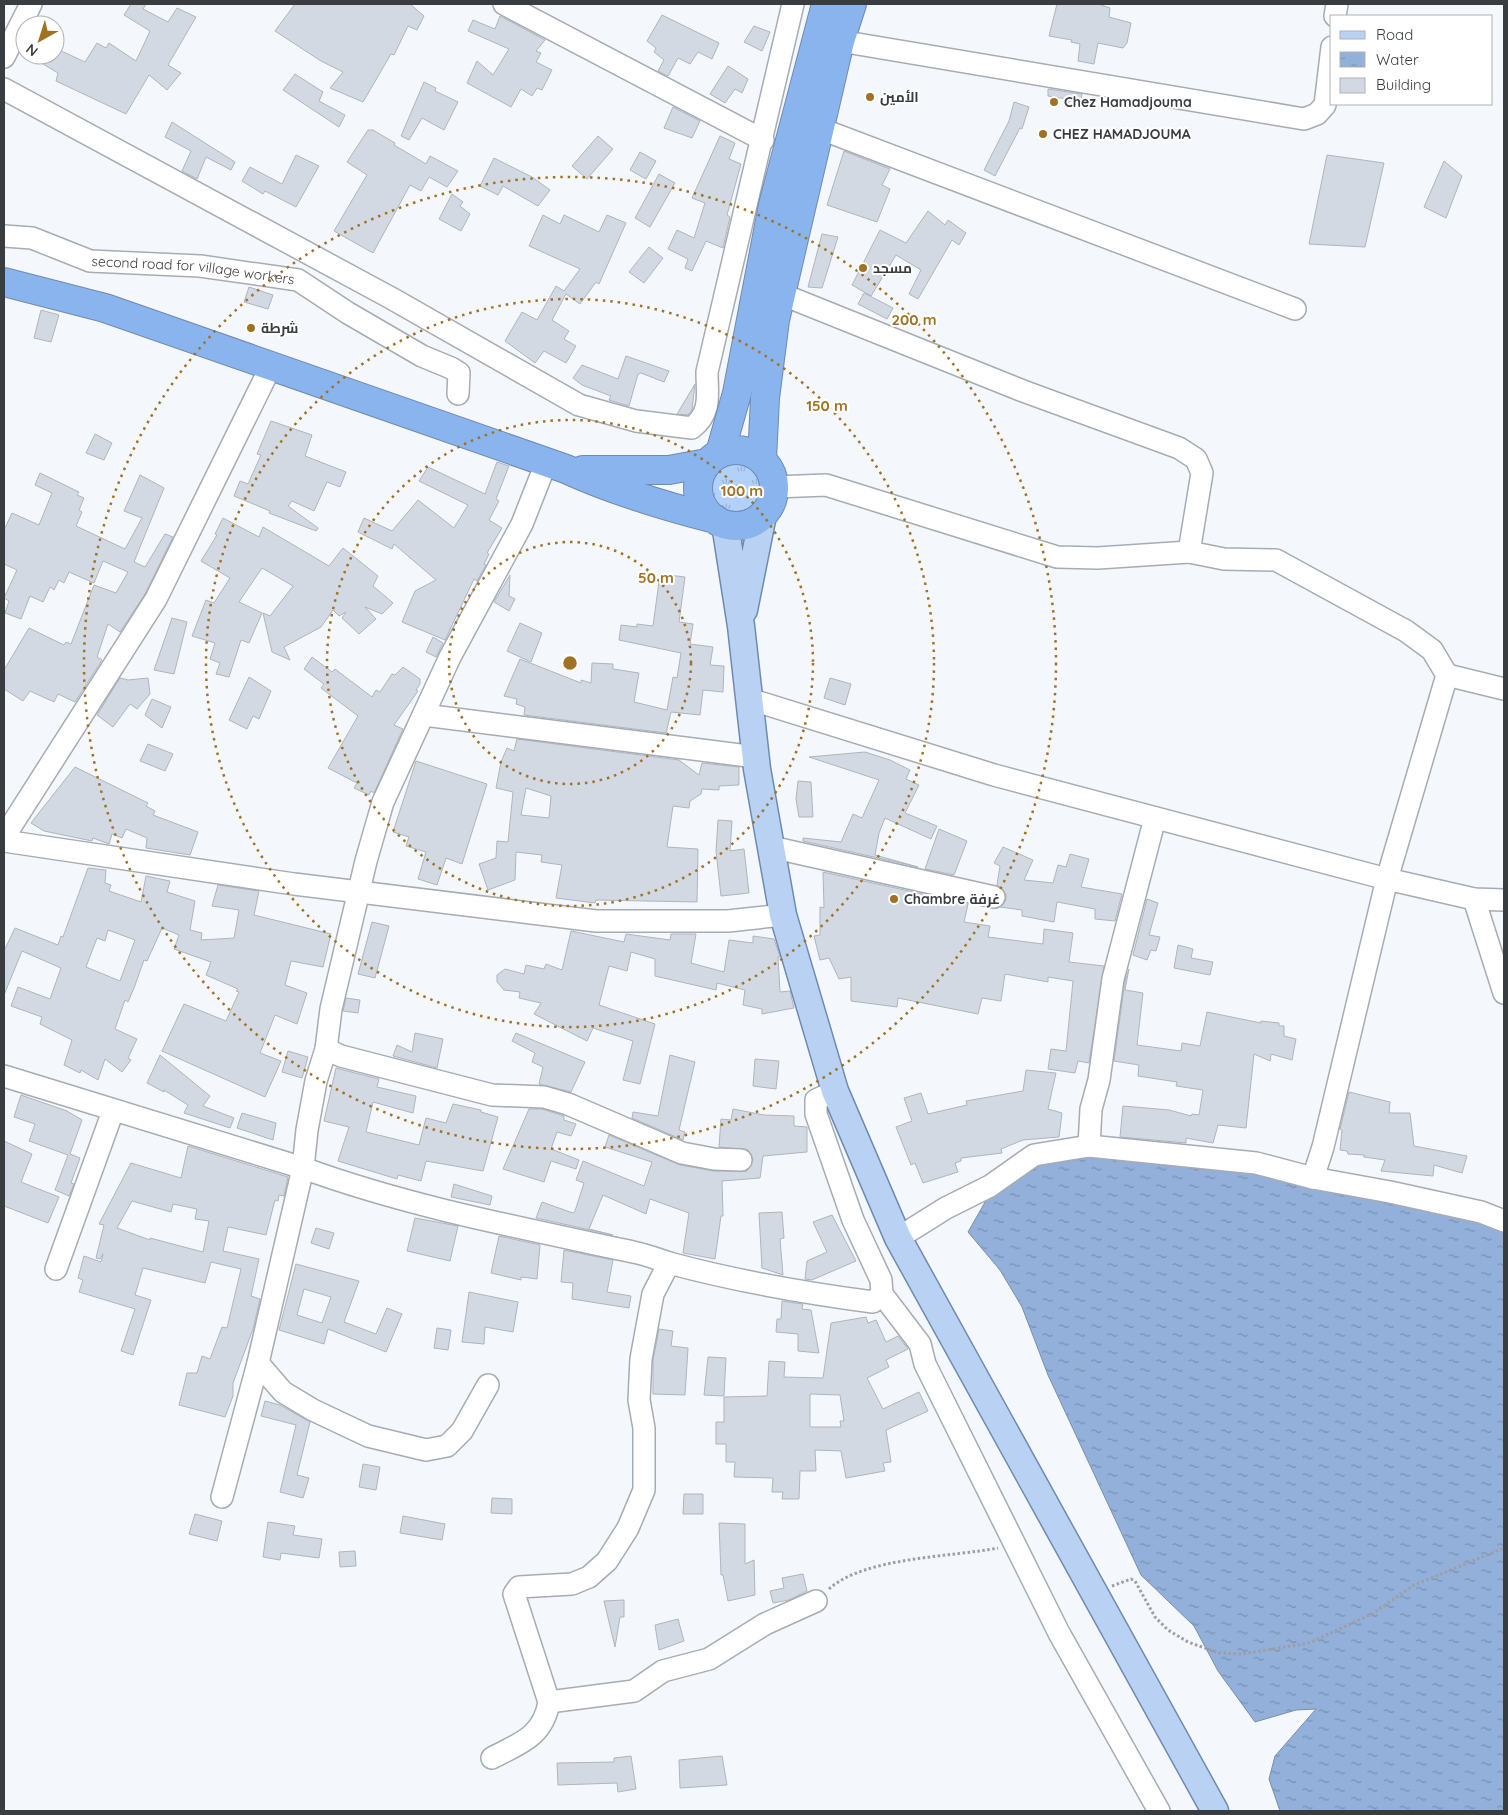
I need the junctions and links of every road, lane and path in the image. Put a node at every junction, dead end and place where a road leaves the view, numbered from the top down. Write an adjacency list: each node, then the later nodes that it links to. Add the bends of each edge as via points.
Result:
1 (31, 4): 7 (street)
2 (504, 4): 11 (street)
3 (793, 4): 11 (street)
4 (826, 4): 18 (highway, via 773,205 737,393)
5 (852, 4): 6 (highway)
6 (840, 41): 8 (street, via 1304,119 1317,114 1325,105); 10 (highway)
7 (4, 56)
8 (1330, 64)
9 (4, 89): 11 (street, via 391,298 578,405 636,421 692,428 703,419 708,405 707,372)
10 (821, 129): 14 (highway); 15 (street)
11 (763, 140)
12 (4, 236): 17 (street, second road for village workers, via 32,238 90,261 200,266 298,280 422,356 459,373)
13 (4, 282): 16 (highway, via 105,308)
14 (781, 294): 19 (highway, via 774,320 764,398); 24 (street, via 1023,391 1179,448 1196,459 1202,473)
15 (1295, 309)
16 (271, 366): 20 (highway); 32 (street, via 156,599)
17 (458, 394)
18 (713, 458): 19 (highway, via 742,450); 20 (highway, via 669,470); 23 (highway, via 700,474 699,492 706,510)
19 (762, 459): 21 (highway, via 769,467)
20 (556, 466): 23 (highway, via 594,482); 29 (street, via 450,657)
21 (775, 487): 22 (highway); 24 (street, via 826,485 1057,557 1098,558)
22 (763, 515): 23 (highway, via 745,525); 25 (main road)
23 (720, 522): 25 (main road)
24 (1189, 552): 26 (street, via 1224,559 1276,560 1406,631 1432,650)
25 (741, 626): 28 (main road)
26 (1447, 675): 27 (street); 35 (street)
27 (1504, 688)
28 (749, 699): 30 (main road); 31 (street, via 994,776)
29 (424, 715): 30 (street); 36 (street, via 384,802)
30 (756, 757): 34 (main road)
31 (1155, 818): 35 (street); 46 (street, via 1113,979 1099,1080 1091,1109)
32 (4, 837)
33 (4, 841): 36 (street)
34 (771, 847): 37 (street); 40 (main road)
35 (1387, 879): 38 (street); 49 (street)
36 (359, 892): 40 (street, via 596,921 728,921); 42 (street, via 331,1009)
37 (994, 897)
38 (1474, 899): 39 (street); 41 (street)
39 (1504, 900)
40 (783, 915): 44 (main road)
41 (1504, 993)
42 (326, 1049): 47 (street, via 492,1095 544,1097 568,1104 682,1153); 48 (street, via 316,1081)
43 (4, 1076): 45 (street)
44 (835, 1091): 51 (main road); 54 (street, via 816,1100 816,1114 853,1220 881,1280)
45 (113, 1111): 48 (street); 53 (street)
46 (1088, 1146): 49 (street, via 1256,1163); 51 (street, via 1034,1155 990,1186)
47 (741, 1160)
48 (303, 1168): 52 (street, via 478,1219 635,1252); 55 (street)
49 (1313, 1178): 50 (street, via 1481,1212)
50 (1504, 1221)
51 (898, 1238): 60 (main road)
52 (669, 1263): 54 (street, via 800,1292 873,1302); 62 (street, via 652,1294 641,1358 639,1400 644,1428 644,1490 628,1528 607,1561 589,1577 572,1584 519,1587 514,1594)
53 (56, 1269)
54 (882, 1294): 58 (street, via 920,1344 925,1364)
55 (258, 1363): 56 (street, via 282,1392 314,1410 368,1436 426,1450 447,1446 462,1431); 57 (street)
56 (488, 1385)
57 (222, 1497)
58 (1014, 1545): 61 (path, via 901,1561 859,1573 833,1585); 64 (street)
59 (1504, 1548): 60 (path, via 1414,1585 1372,1614 1309,1644 1242,1654 1219,1653 1188,1642 1168,1630 1155,1617 1135,1581)
60 (1093, 1592): 65 (main road)
61 (816, 1601): 62 (street, via 765,1624 709,1659 663,1671 634,1691)
62 (548, 1702): 63 (street, via 547,1714 534,1735)
63 (492, 1758)
64 (1158, 1811)
65 (1215, 1811)

